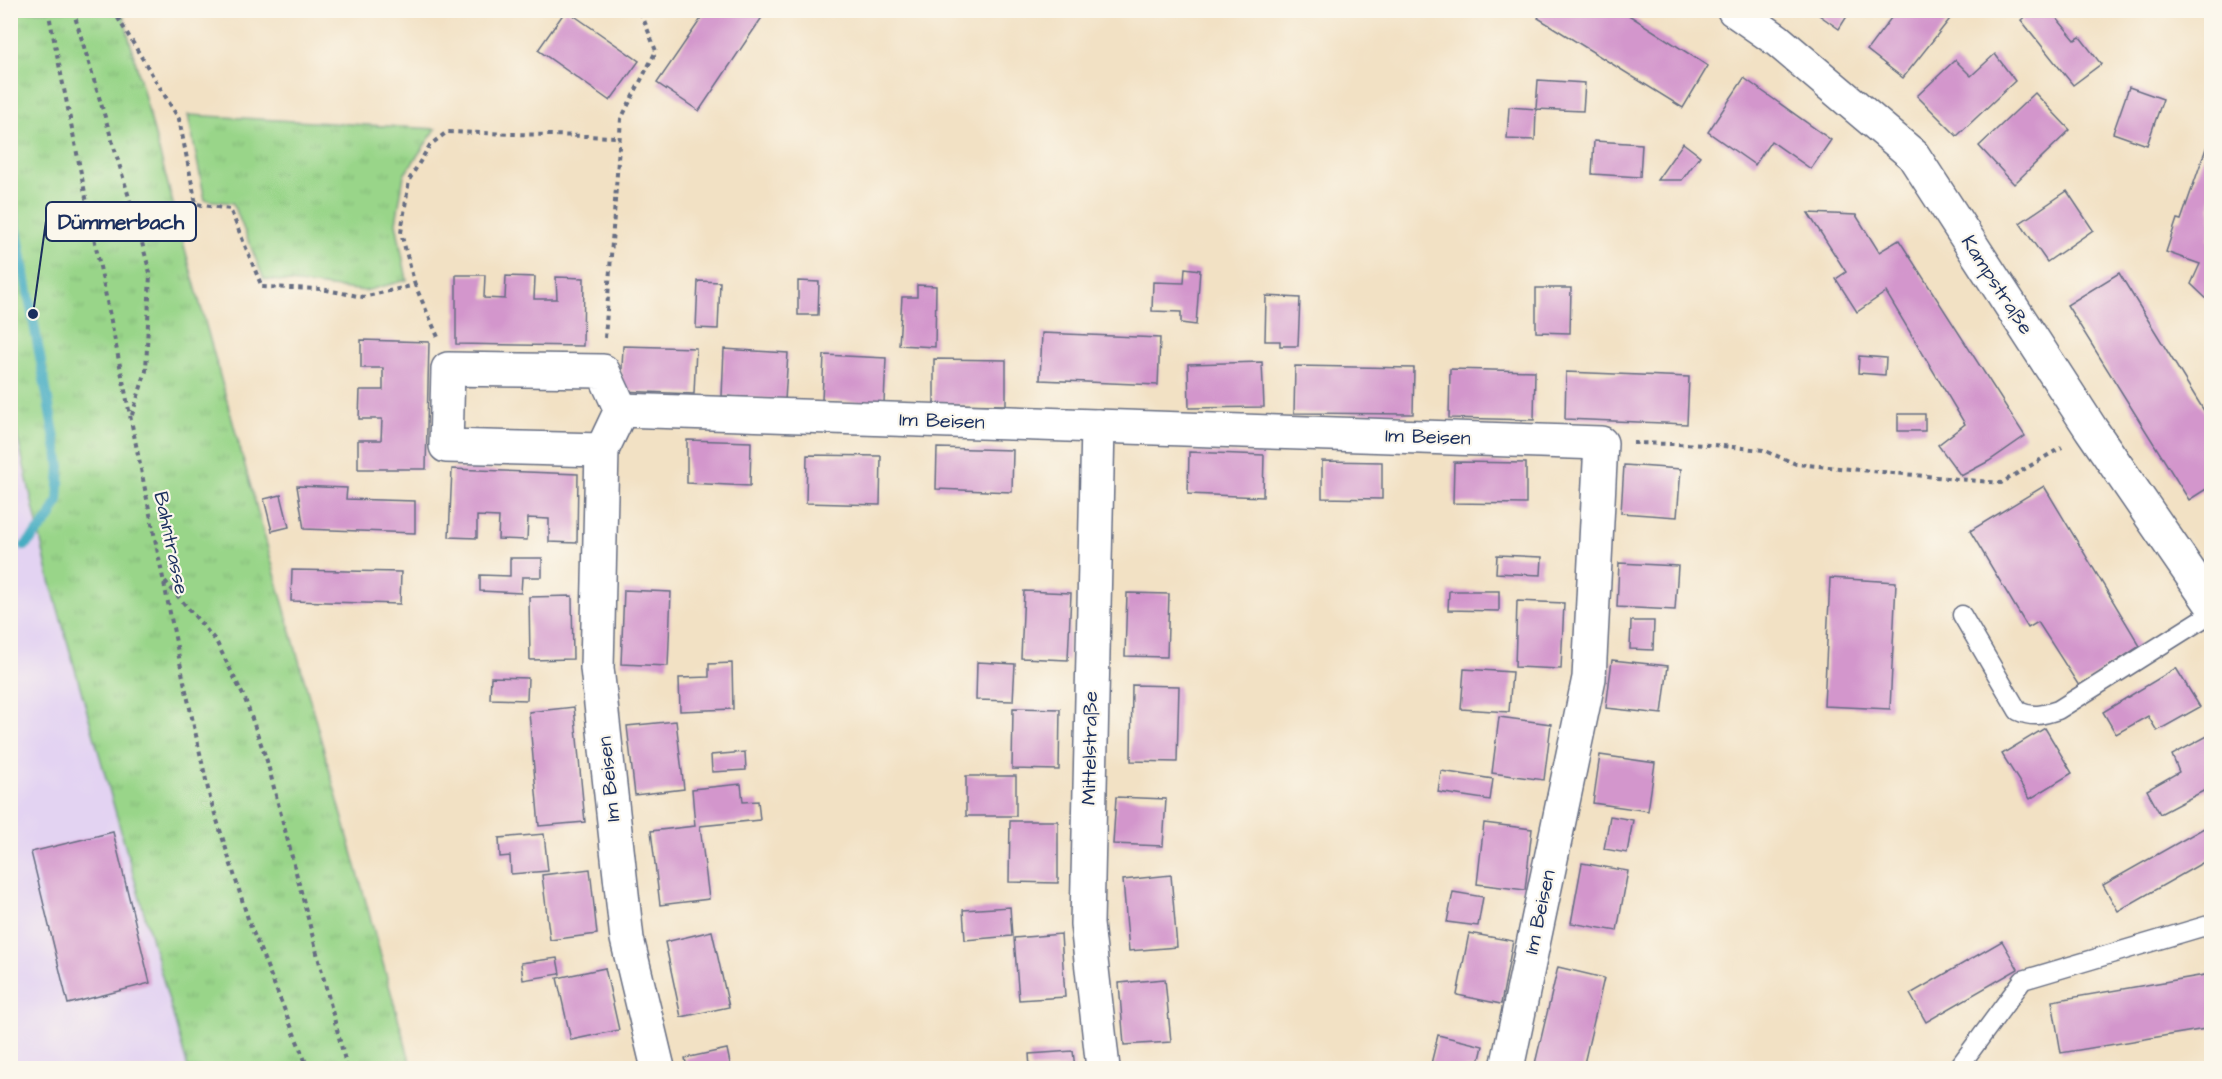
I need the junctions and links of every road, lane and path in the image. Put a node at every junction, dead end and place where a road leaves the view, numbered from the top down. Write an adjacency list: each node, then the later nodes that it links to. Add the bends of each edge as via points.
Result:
1 (48, 10): 11 (path, Bahntrasse)
2 (73, 10): 11 (path, via 150,273 146,370)
3 (113, 10): 7 (path, via 179,119 196,204 230,209 262,287 321,289 363,297)
4 (640, 10): 6 (path, via 656,51 621,119)
5 (1734, 10): 13 (street, Kampstraße, via 1777,40 1913,155)
6 (618, 137): 7 (path, via 447,132 430,145 409,180 401,233); 9 (path)
7 (416, 285): 8 (path)
8 (448, 369): 9 (street); 15 (street, via 446,446)
9 (603, 371): 10 (street)
10 (621, 410): 12 (street, Im Beisen); 15 (street, Im Beisen)
11 (130, 418): 16 (path, Bahntrasse)
12 (1098, 426): 14 (street, Im Beisen); 23 (street, Mittelstraße, via 1087,924)
13 (2091, 429): 14 (path, via 2001,483 1796,464 1763,450 1713,444); 17 (street, Kampstraße)
14 (1601, 443): 24 (street, Im Beisen, via 1589,678)
15 (602, 450): 22 (street, Im Beisen, via 597,668 627,939)
16 (163, 579): 20 (path, Bahntrasse, via 210,798 249,922); 21 (path, via 216,641 245,699 267,761)
17 (2210, 601): 18 (lane, via 2058,710 2029,716 2018,711)
18 (1962, 615)
19 (2211, 924): 25 (lane, via 2023,980)
20 (308, 1068)
21 (347, 1068)
22 (658, 1068)
23 (1102, 1068)
24 (1507, 1068)
25 (1958, 1068)

